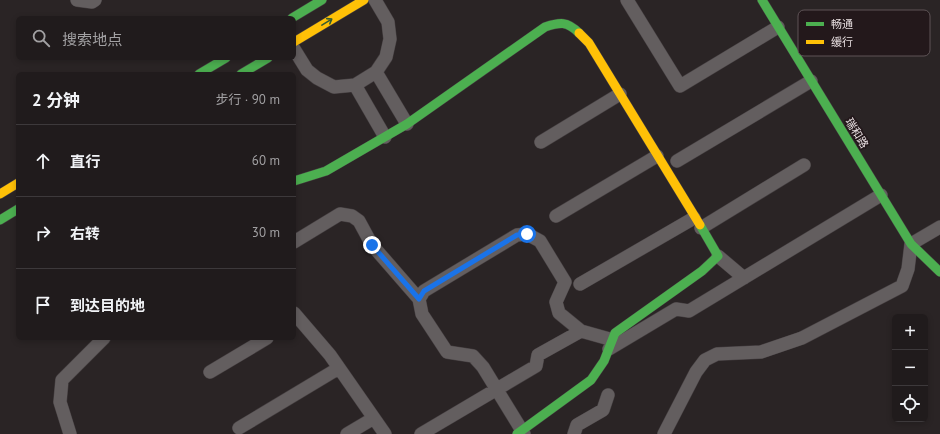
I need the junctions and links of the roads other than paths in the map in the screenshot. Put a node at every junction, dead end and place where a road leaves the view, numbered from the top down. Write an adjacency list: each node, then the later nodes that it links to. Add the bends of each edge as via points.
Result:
1 (77, 0): 2 (street)
2 (95, 0)
3 (322, 0): 8 (street)
4 (364, 0): 10 (street, one-way to 4)
5 (375, 0): 16 (street, via 388,22 390,39 386,57)
6 (627, 0): 9 (street, via 680,86)
7 (762, 0): 9 (street, 瑞和路)
8 (295, 16)
9 (778, 27): 17 (street, 瑞和路)
10 (296, 41)
11 (296, 52): 18 (street, via 307,70 317,78 334,87)
12 (223, 60): 14 (street)
13 (265, 60): 15 (street)
14 (202, 72)
15 (245, 72)
16 (376, 72): 18 (street); 20 (street)
17 (811, 81): 24 (street); 29 (street, 瑞和路)
18 (355, 85): 21 (street)
19 (620, 94): 20 (street, via 588,43 573,27 559,22 544,27); 22 (street); 23 (street)
20 (407, 124): 21 (street)
21 (385, 137): 26 (street, via 326,171)
22 (541, 142)
23 (657, 156): 31 (street); 33 (street)
24 (677, 161)
25 (804, 165): 33 (street)
26 (296, 180)
27 (16, 184): 28 (street)
28 (0, 194)
29 (881, 195): 36 (street, 瑞和路); 39 (street)
30 (16, 210): 32 (street)
31 (556, 216)
32 (0, 220)
33 (698, 223): 37 (street); 40 (street)
34 (940, 227): 36 (street)
35 (296, 241): 41 (street, via 340,214 352,216 359,222 372,245)
36 (911, 244): 38 (street, 瑞和路); 59 (street, via 908,269 902,286 802,338 761,352 717,354 705,360 696,372)
37 (718, 256): 39 (street); 46 (street, via 702,271 615,333)
38 (940, 272)
39 (744, 278): 46 (street, via 689,311 676,309)
40 (580, 284)
41 (419, 299): 43 (street, via 430,287 517,235 527,234 540,242 565,282 556,302 559,313); 49 (street, via 422,314 447,352 473,356)
42 (296, 317): 47 (street)
43 (580, 331): 46 (street); 49 (street, via 538,355 536,366)
44 (102, 340): 54 (street, via 62,380 60,402)
45 (263, 340): 48 (street)
46 (611, 344): 53 (street, via 604,361 591,380)
47 (339, 368): 51 (street); 52 (street)
48 (210, 372)
49 (497, 389): 53 (street); 57 (street)
50 (608, 395): 58 (street, via 603,410 577,425)
51 (374, 418): 55 (street); 56 (street)
52 (239, 428)
53 (521, 433)
54 (70, 434)
55 (347, 434)
56 (385, 434)
57 (421, 434)
58 (574, 434)
59 (664, 434)

